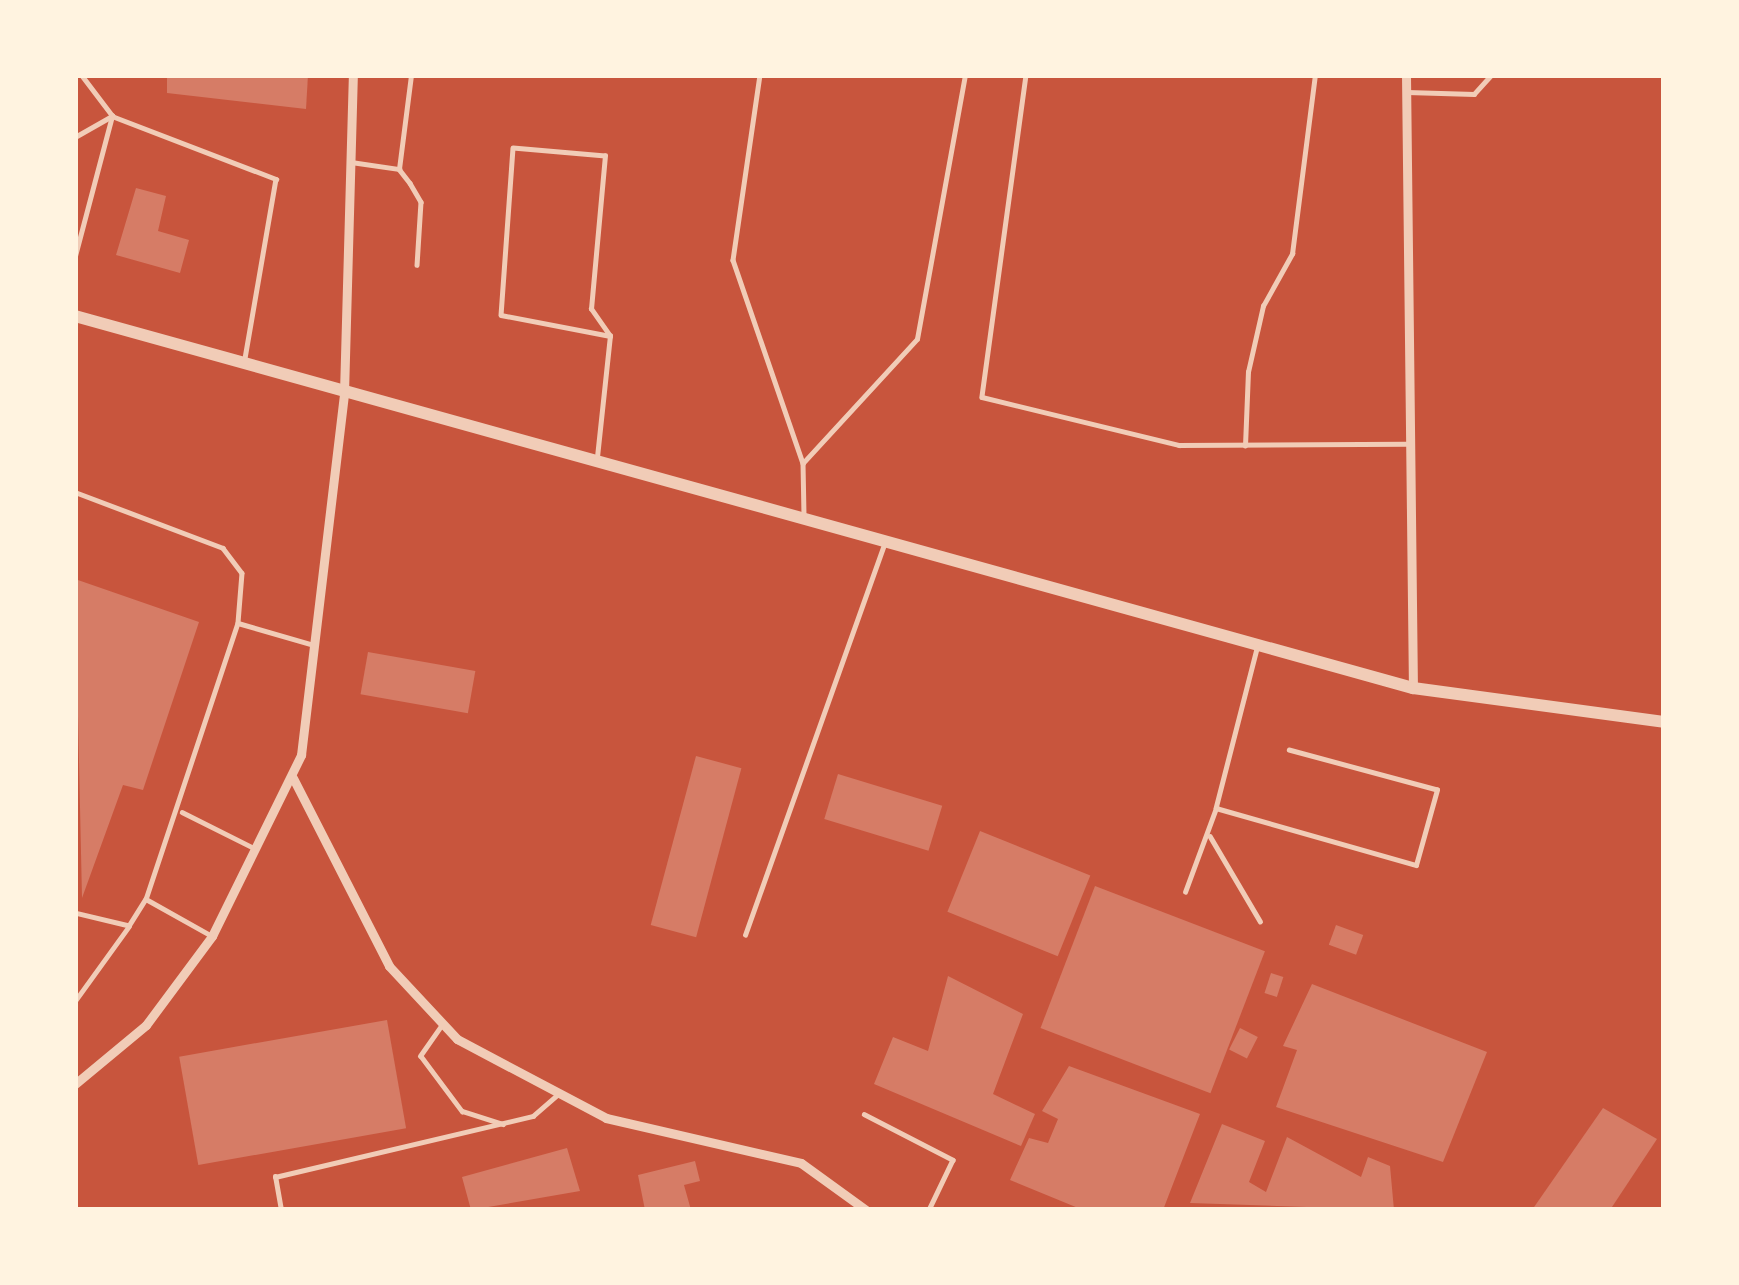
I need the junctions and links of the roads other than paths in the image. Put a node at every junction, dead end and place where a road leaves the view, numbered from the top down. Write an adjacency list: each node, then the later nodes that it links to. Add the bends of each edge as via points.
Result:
1 (82, 75): 11 (lane)
2 (353, 75): 13 (street)
3 (411, 75): 14 (lane)
4 (760, 75): 24 (lane, via 733,260)
5 (965, 75): 24 (lane, via 952,195 917,340)
6 (1026, 75): 22 (lane, via 982,398 1179,445)
7 (1315, 75): 22 (lane, via 1292,254 1263,306 1248,372)
8 (1406, 75): 10 (street)
9 (1491, 75): 10 (lane, via 1474,94)
10 (1406, 92): 21 (street)
11 (112, 116): 12 (lane); 15 (lane); 19 (lane, via 276,179)
12 (75, 137)
13 (351, 162): 14 (lane); 20 (street)
14 (399, 170): 16 (lane, via 421,202)
15 (75, 256)
16 (417, 265)
17 (75, 316): 19 (street)
18 (610, 336): 18 (lane, via 591,309 605,156 514,148 501,314); 23 (lane)
19 (244, 365): 20 (street)
20 (344, 393): 23 (street); 30 (street)
21 (1410, 443): 22 (lane); 31 (street)
22 (1245, 446)
23 (596, 463): 26 (street)
24 (803, 463): 26 (lane)
25 (75, 491): 28 (lane, via 238,558)
26 (804, 520): 27 (street)
27 (884, 542): 29 (street); 44 (lane)
28 (238, 623): 30 (lane); 36 (lane)
29 (1258, 645): 31 (street); 35 (lane)
30 (317, 646): 34 (street)
31 (1413, 688): 32 (street)
32 (1664, 722)
33 (1288, 750): 35 (lane, via 1437,790 1417,864)
34 (293, 778): 38 (street); 47 (street, via 355,910)
35 (1216, 808): 37 (lane)
36 (182, 812): 38 (lane); 40 (lane)
37 (1210, 836): 39 (lane); 42 (lane)
38 (256, 849): 45 (street)
39 (1185, 892)
40 (146, 899): 43 (lane); 45 (lane)
41 (75, 913): 43 (lane)
42 (1260, 921)
43 (129, 926): 46 (lane)
44 (746, 935)
45 (212, 936): 48 (street, via 146,1025)
46 (75, 1001)
47 (443, 1024): 49 (street); 51 (lane, via 421,1056 462,1111)
48 (75, 1084)
49 (556, 1096): 51 (lane); 53 (street, via 801,1163)
50 (864, 1114): 54 (lane, via 953,1160)
51 (504, 1124): 52 (lane, via 275,1177)
52 (280, 1210)
53 (866, 1210)
54 (928, 1210)

